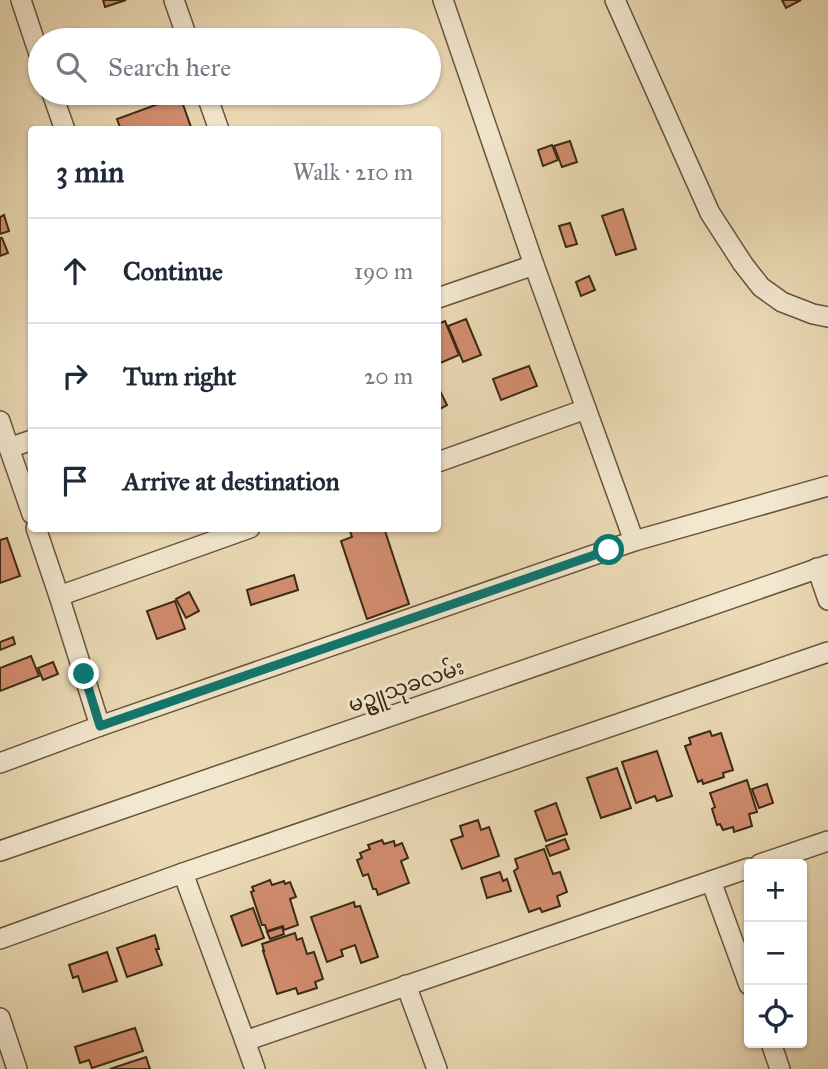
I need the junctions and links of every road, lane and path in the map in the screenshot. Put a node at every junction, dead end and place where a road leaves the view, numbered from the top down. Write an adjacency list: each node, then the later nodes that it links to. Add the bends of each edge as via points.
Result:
1 (21, 0): 5 (street)
2 (174, 0): 6 (street)
3 (443, 0): 11 (street)
4 (614, 0): 13 (street, via 710,213 743,264 782,302)
5 (30, 28)
6 (184, 28)
7 (56, 105): 9 (street)
8 (210, 105): 10 (street)
9 (64, 126)
10 (218, 126)
11 (534, 265): 12 (street); 14 (street)
12 (441, 297)
13 (828, 317)
14 (586, 409): 18 (street); 23 (street)
15 (0, 421): 17 (street)
16 (28, 441): 17 (street)
17 (9, 448): 20 (street)
18 (441, 461)
19 (828, 486): 23 (street)
20 (28, 503)
21 (37, 532): 25 (street)
22 (239, 532): 25 (street)
23 (635, 541): 28 (street)
24 (822, 566): 26 (street); 31 (street, မဥ္ဇူသုခလမ်း)
25 (59, 596): 28 (street)
26 (828, 600)
27 (828, 652): 34 (street)
28 (100, 726): 29 (street)
29 (0, 763)
30 (828, 841): 32 (street)
31 (0, 851)
32 (775, 859)
33 (744, 870): 35 (street)
34 (183, 873): 36 (street); 40 (street)
35 (711, 881): 37 (street); 38 (street)
36 (0, 939)
37 (744, 971)
38 (406, 985): 40 (street); 44 (street)
39 (0, 1018): 42 (street)
40 (245, 1041): 43 (street)
41 (773, 1048): 45 (street)
42 (17, 1069)
43 (256, 1069)
44 (437, 1069)
45 (780, 1069)

